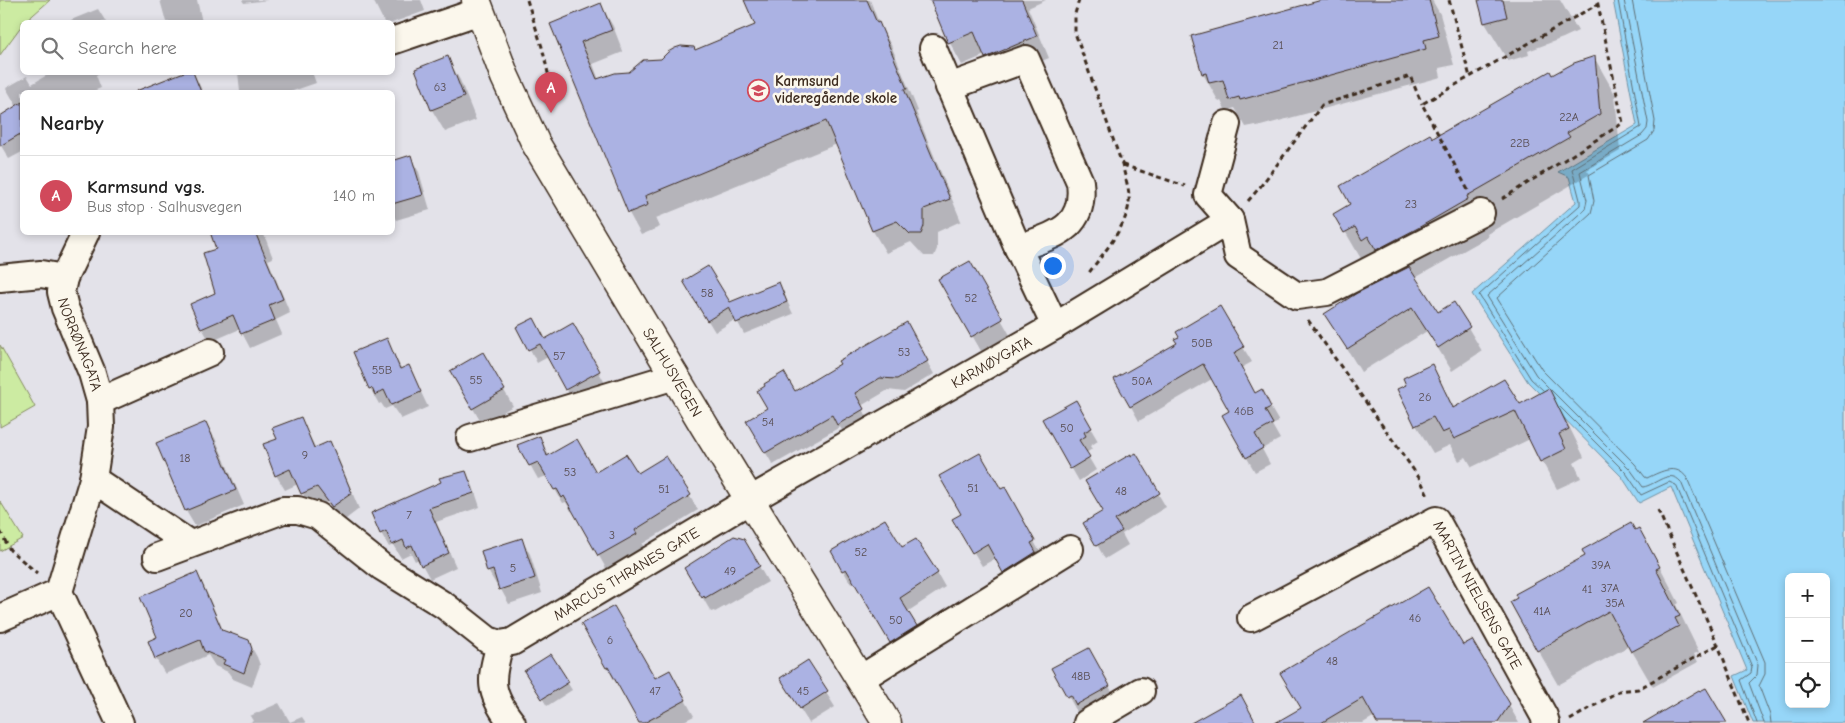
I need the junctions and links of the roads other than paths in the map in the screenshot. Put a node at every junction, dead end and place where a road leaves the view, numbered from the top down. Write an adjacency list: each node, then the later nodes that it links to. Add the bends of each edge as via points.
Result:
1 (478, 5): 2 (street, SALHUSVEGEN); 14 (main road, SALHUSVEGEN, via 505,77 536,144)
2 (395, 40)
3 (933, 48): 4 (street)
4 (949, 87): 9 (street); 9 (street, via 1026,59 1080,182 1082,196 1072,222 1057,233)
5 (1228, 124): 7 (street, via 1208,195)
6 (1481, 213): 7 (street, via 1327,292 1297,296 1238,256)
7 (1230, 220): 12 (street, KARMØYGATA)
8 (85, 235): 11 (street, NORRØNAGATA)
9 (1018, 248): 12 (street)
10 (0, 278): 11 (street, via 41,274)
11 (64, 278): 15 (street, NORRØNAGATA, via 61,292 65,308 92,373)
12 (1055, 326): 18 (street, KARMØYGATA)
13 (210, 352): 15 (street, NORRØNAGATA)
14 (675, 376): 16 (street); 18 (main road, SALHUSVEGEN)
15 (100, 402): 17 (street, NORRØNAGATA, via 101,427)
16 (470, 438)
17 (93, 480): 19 (street); 22 (street, NORRØNAGATA)
18 (750, 500): 25 (street, MARCUS THRANES GATE, via 512,642); 26 (main road, SALHUSVEGEN)
19 (190, 544): 21 (street); 25 (street, via 283,510 298,510 318,516 382,567 445,606 488,640)
20 (1070, 549): 26 (street)
21 (157, 558)
22 (59, 592): 23 (street); 28 (street)
23 (0, 618)
24 (1251, 618): 32 (street, MARTIN NIELSENS GATE, via 1436,520)
25 (500, 644): 29 (street, via 492,681 499,704)
26 (860, 678): 30 (main road, SALHUSVEGEN)
27 (1141, 691): 31 (street)
28 (120, 723)
29 (512, 723)
30 (887, 723)
31 (1087, 723)
32 (1546, 723)

